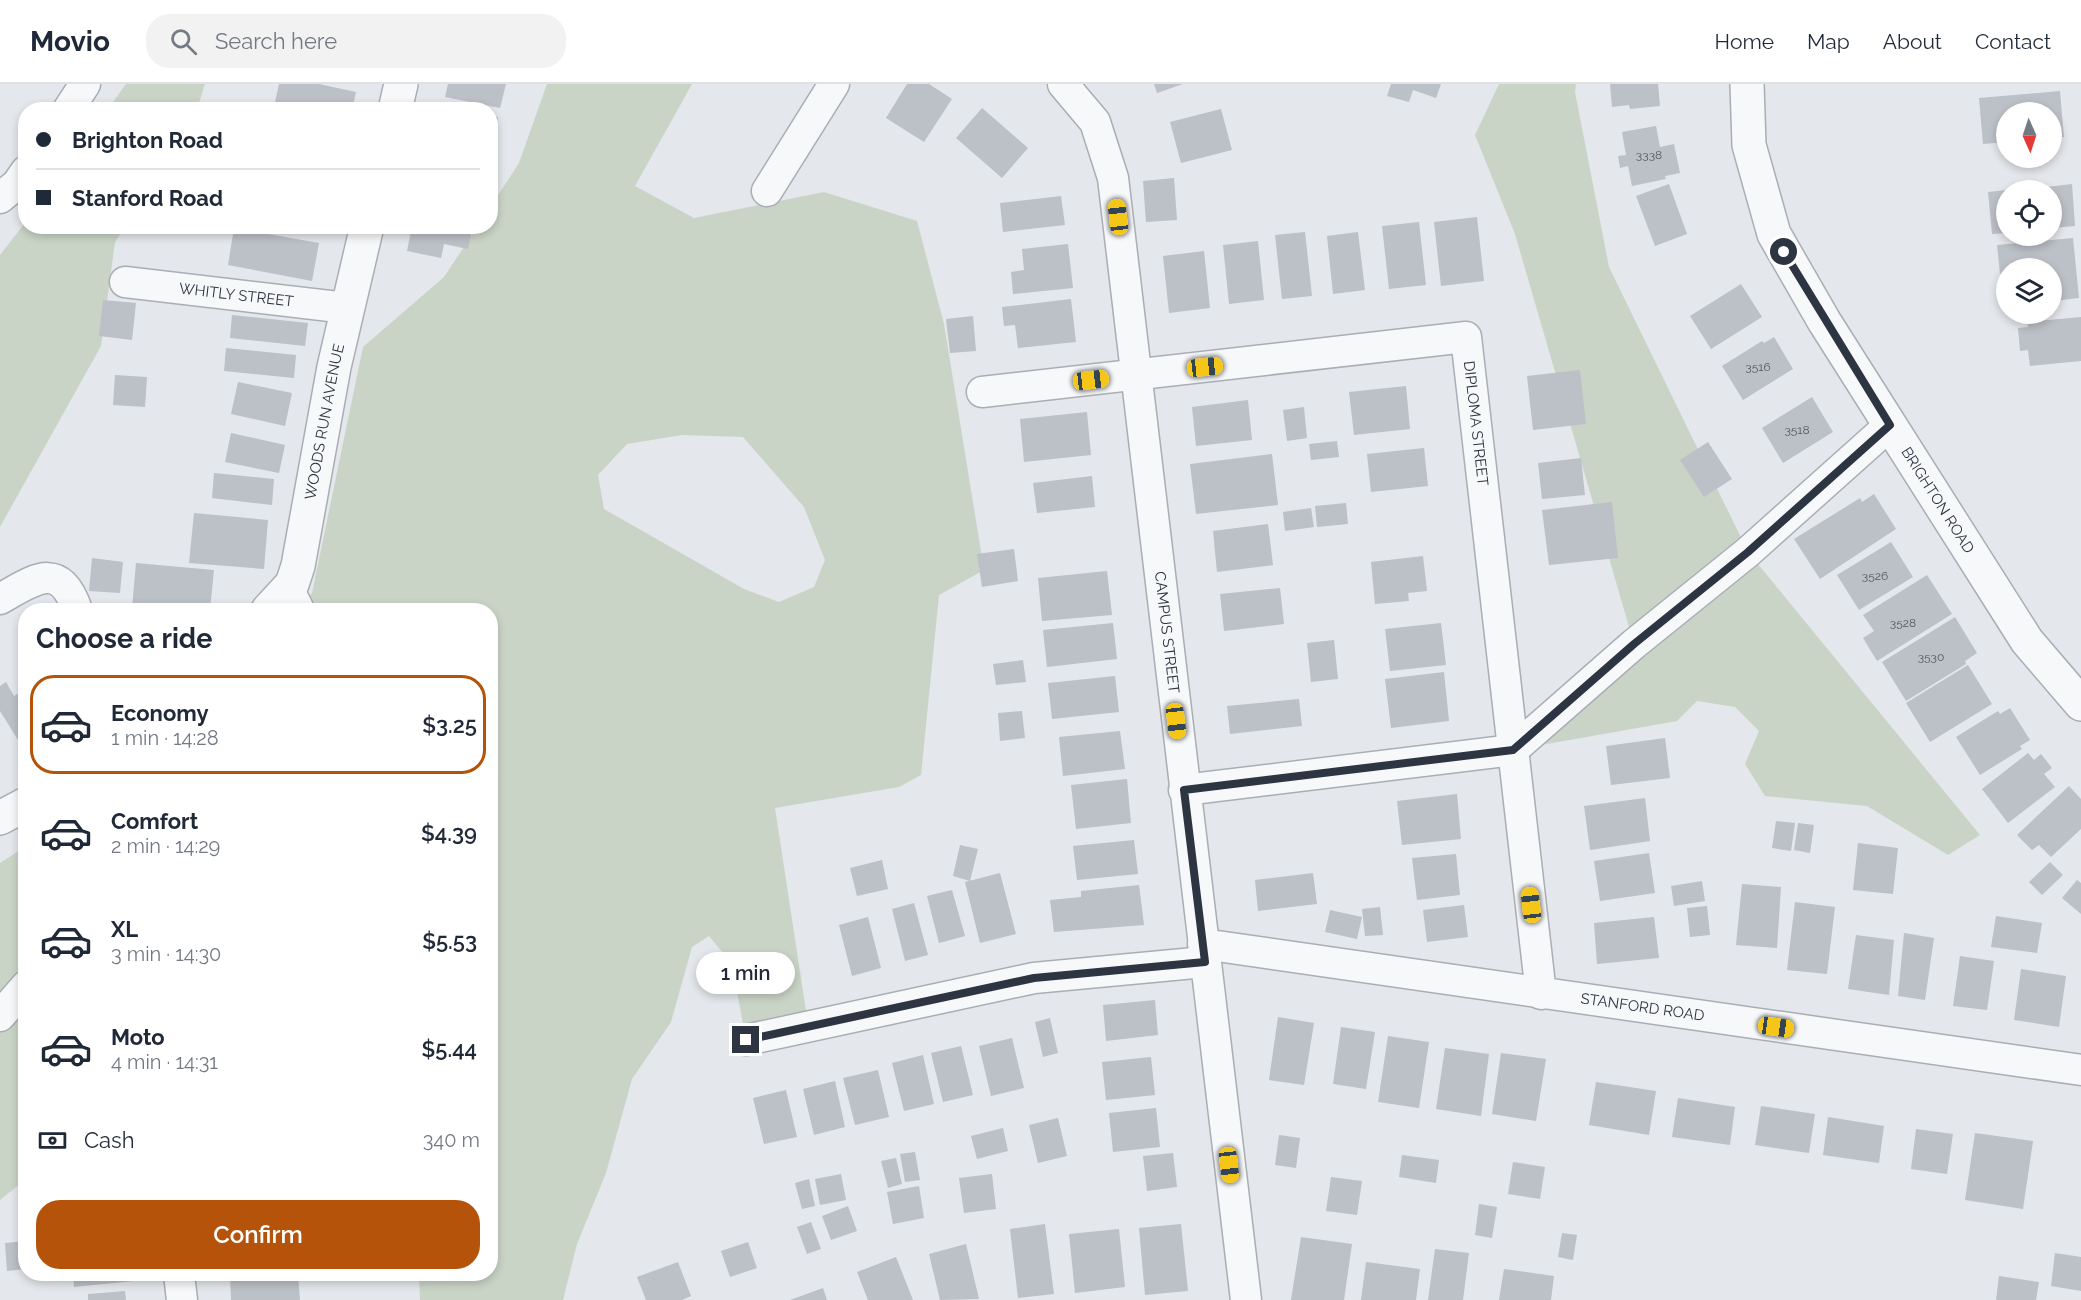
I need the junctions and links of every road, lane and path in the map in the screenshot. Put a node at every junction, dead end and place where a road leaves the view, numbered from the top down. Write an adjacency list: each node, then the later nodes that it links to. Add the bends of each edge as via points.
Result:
1 (85, 84): 6 (street)
2 (401, 84): 7 (street)
3 (834, 84): 9 (street)
4 (1063, 84): 14 (street, CAMPUS STREET, via 1095,122 1113,178)
5 (1747, 84): 16 (street, BRIGHTON ROAD, via 1749,146 1774,234)
6 (73, 102)
7 (397, 102)
8 (18, 183): 10 (street)
9 (767, 191)
10 (0, 198)
11 (365, 234): 13 (street, WOODS RUN AVENUE)
12 (125, 282): 13 (street, WHITLY STREET)
13 (347, 308): 19 (street, WOODS RUN AVENUE, via 298,566)
14 (1134, 375): 15 (street, DIPLOMA STREET); 21 (street, DIPLOMA STREET, via 1466,337); 22 (street, CAMPUS STREET)
15 (982, 392)
16 (1890, 425): 20 (street, BRIGHTON ROAD, via 2027,641); 21 (street, via 1748,552 1634,644)
17 (0, 599): 18 (street, via 38,578 51,577 71,592)
18 (75, 603)
19 (285, 603)
20 (2081, 704)
21 (1513, 750): 22 (street); 26 (street, DIPLOMA STREET)
22 (1184, 790): 25 (street, CAMPUS STREET)
23 (18, 808): 24 (street)
24 (0, 818)
25 (1204, 953): 26 (street, STANFORD ROAD); 29 (street, STANFORD ROAD, via 1034,978); 33 (street, CAMPUS STREET)
26 (1541, 994): 30 (street, STANFORD ROAD)
27 (18, 995): 28 (street)
28 (0, 1016)
29 (746, 1040)
30 (2081, 1070)
31 (180, 1281): 32 (street)
32 (182, 1300)
33 (1245, 1300)

